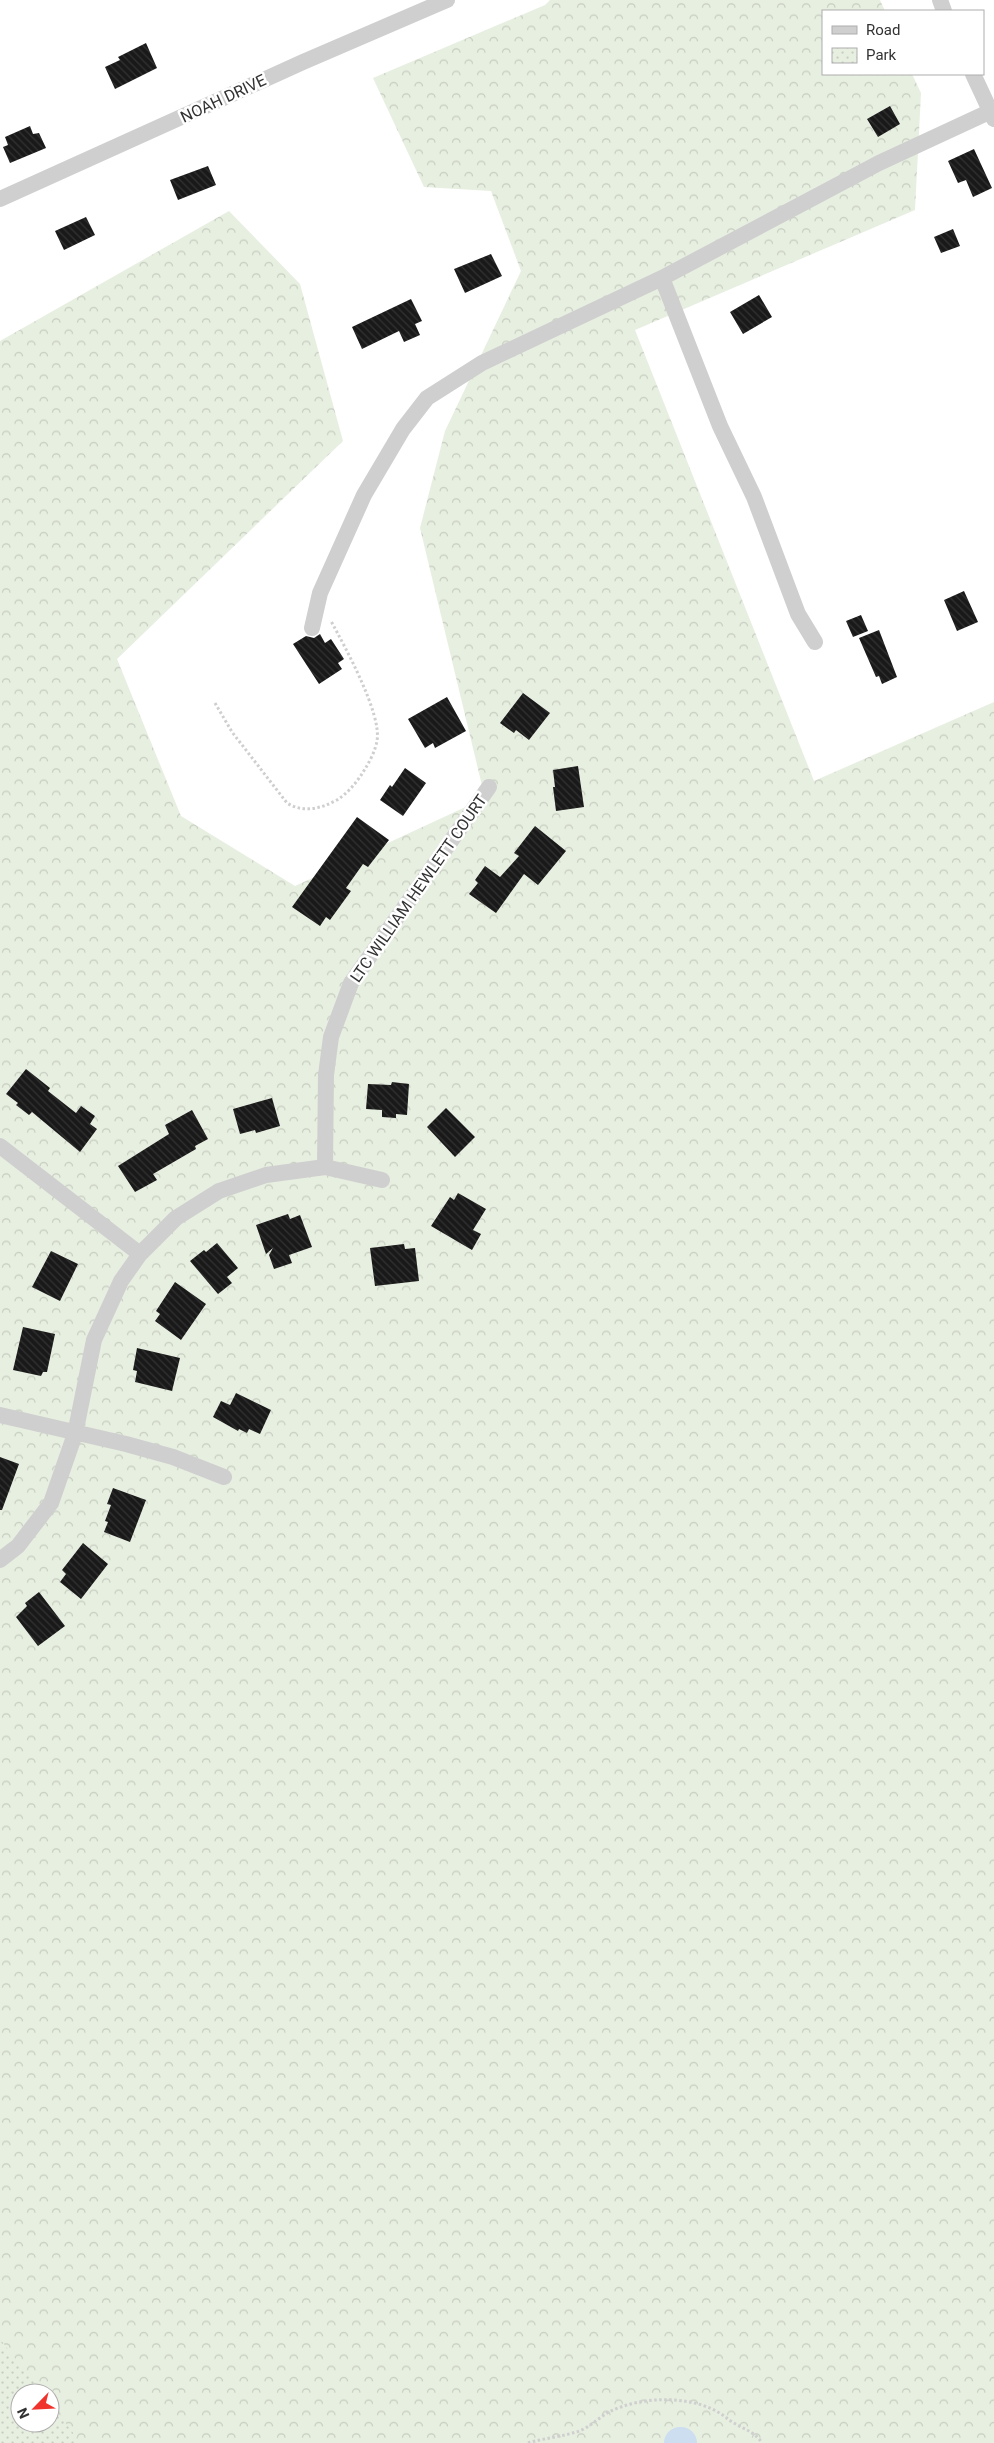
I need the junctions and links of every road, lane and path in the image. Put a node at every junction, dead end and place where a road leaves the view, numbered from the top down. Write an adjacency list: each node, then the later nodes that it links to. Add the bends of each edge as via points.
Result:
1 (447, 0): 4 (street, NOAH DRIVE)
2 (973, 75): 3 (street)
3 (992, 115): 5 (street, via 846,180)
4 (0, 199)
5 (662, 278): 6 (street, via 482,363 427,398 403,429 364,496); 8 (street, via 720,426 754,497 798,614)
6 (318, 598): 7 (street); 9 (path, via 345,648 376,719 378,741 359,780 342,797 328,805 310,810 294,807 287,803 232,732)
7 (312, 628)
8 (815, 642)
9 (215, 703)
10 (489, 787): 12 (street, LTC WILLIAM HEWLETT COURT, via 351,983 331,1036 326,1075)
11 (0, 1146): 14 (street)
12 (325, 1166): 13 (street); 14 (street, via 266,1175 219,1191 176,1218)
13 (382, 1180)
14 (140, 1254): 16 (street, via 121,1281 94,1340)
15 (0, 1415): 16 (street)
16 (75, 1434): 17 (street, via 172,1457); 18 (street, via 51,1503 18,1546)
17 (224, 1477)
18 (0, 1560)
19 (528, 2443): 20 (path, via 578,2432 610,2411 660,2399 679,2400 723,2413)
20 (762, 2443)

